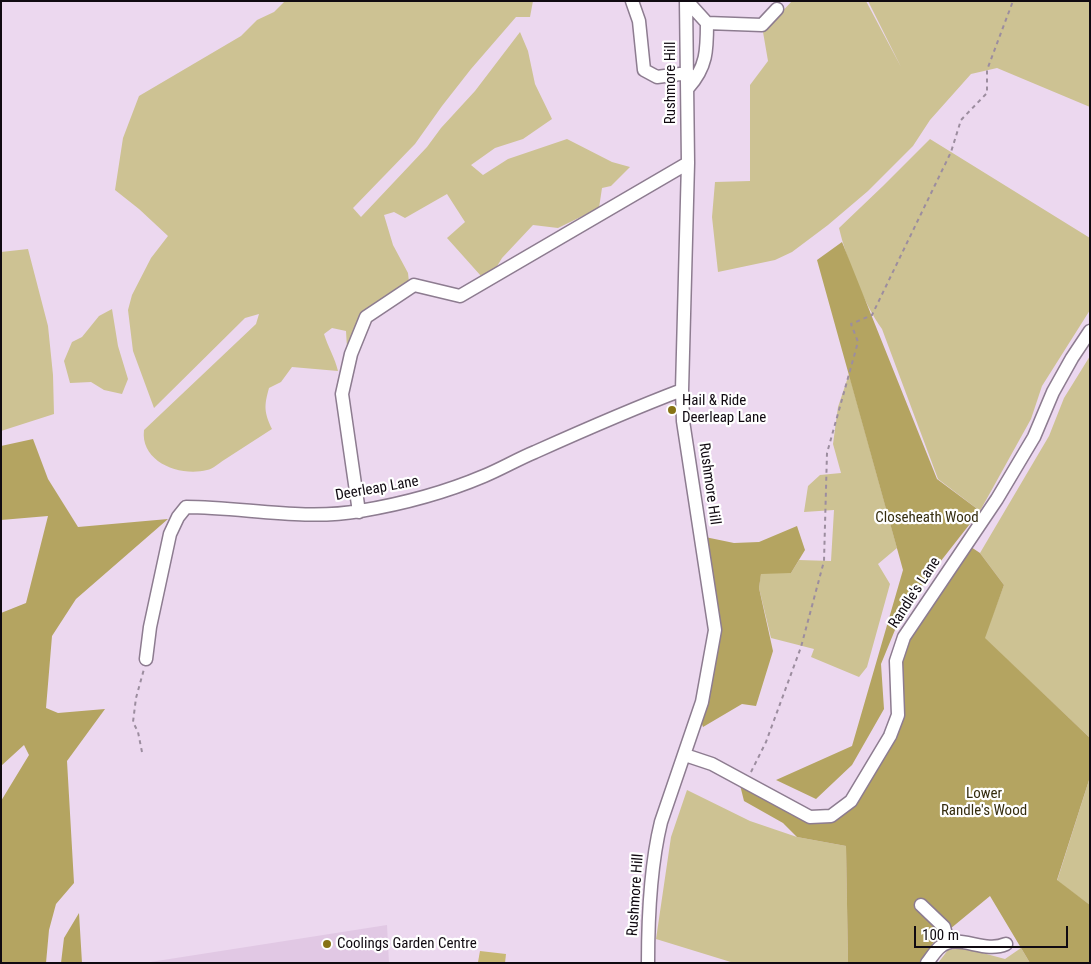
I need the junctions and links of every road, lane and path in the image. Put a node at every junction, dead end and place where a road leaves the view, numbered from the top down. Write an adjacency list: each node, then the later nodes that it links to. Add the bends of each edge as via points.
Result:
1 (632, 1): 6 (street, via 639,21 644,70 657,77)
2 (687, 1): 5 (street); 6 (street, Rushmore Hill)
3 (1013, 1): 15 (path, via 987,70 987,93 961,120 951,152 872,314 851,324 858,342 827,453 824,561 801,647 766,742)
4 (777, 9): 5 (street, via 762,25)
5 (708, 23): 7 (street, via 701,71)
6 (688, 73): 7 (street, Rushmore Hill)
7 (688, 88): 8 (street, Rushmore Hill)
8 (688, 163): 10 (street, Rushmore Hill); 11 (street, via 460,296 414,285 366,317 351,354 342,394)
9 (1090, 331): 15 (street, Randle's Lane, via 997,499 904,637 896,661 898,715 890,736 851,801 830,816 810,817)
10 (682, 390): 11 (street, Deerleap Lane, via 482,477 431,496); 14 (street, Rushmore Hill, via 683,421 715,630 702,702)
11 (359, 512): 12 (street, Deerleap Lane, via 277,513 186,507 170,534)
12 (146, 659): 13 (path, via 133,722)
13 (142, 752)
14 (685, 755): 15 (street, Randle's Lane, via 712,764); 19 (street, Rushmore Hill, via 656,842)
15 (746, 782)
16 (921, 905): 17 (street, via 944,927)
17 (948, 942): 18 (street, via 989,948); 20 (street, via 938,948)
18 (1006, 944)
19 (648, 963)
20 (927, 963)

